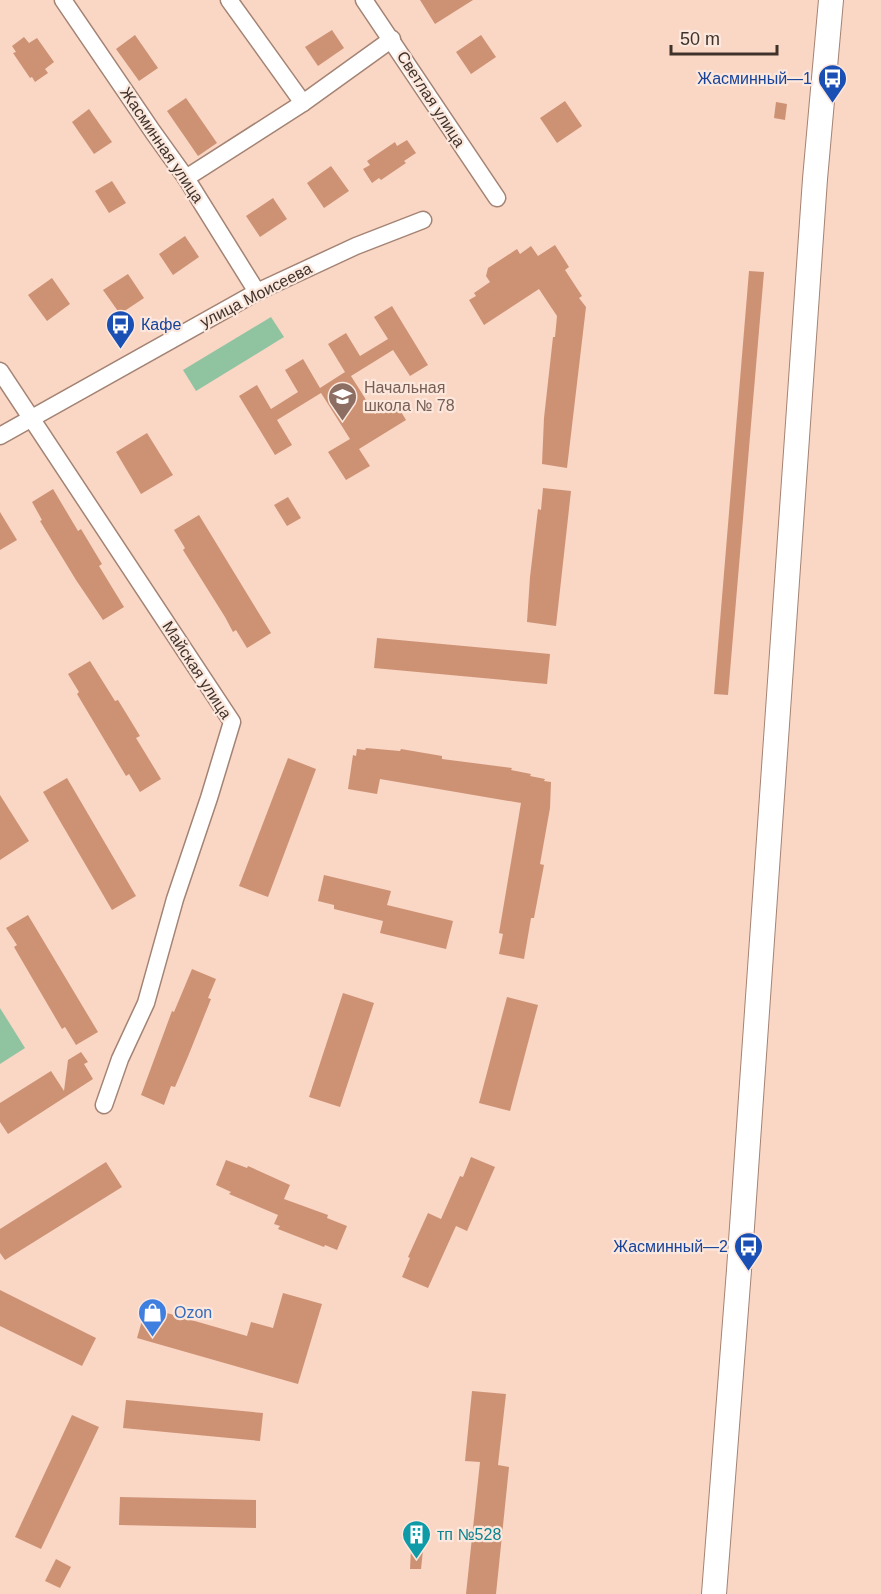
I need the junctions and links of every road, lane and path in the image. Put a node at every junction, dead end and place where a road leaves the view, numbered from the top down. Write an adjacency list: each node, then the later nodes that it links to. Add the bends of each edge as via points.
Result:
1 (63, 0): 7 (street, Жасминная улица)
2 (229, 0): 6 (street)
3 (364, 0): 5 (street, Светлая улица)
4 (831, 0): 15 (main road)
5 (392, 39): 6 (street); 8 (street, Светлая улица)
6 (303, 103): 7 (street)
7 (186, 178): 10 (street, Жасминная улица)
8 (497, 198)
9 (423, 220): 10 (street, улица Моисеева)
10 (257, 292): 12 (street, улица Моисеева)
11 (0, 371): 12 (street, Майская улица)
12 (32, 417): 13 (street, улица Моисеева); 14 (street, Майская улица, via 232,722 146,1003)
13 (0, 436)
14 (104, 1105)
15 (714, 1594)

